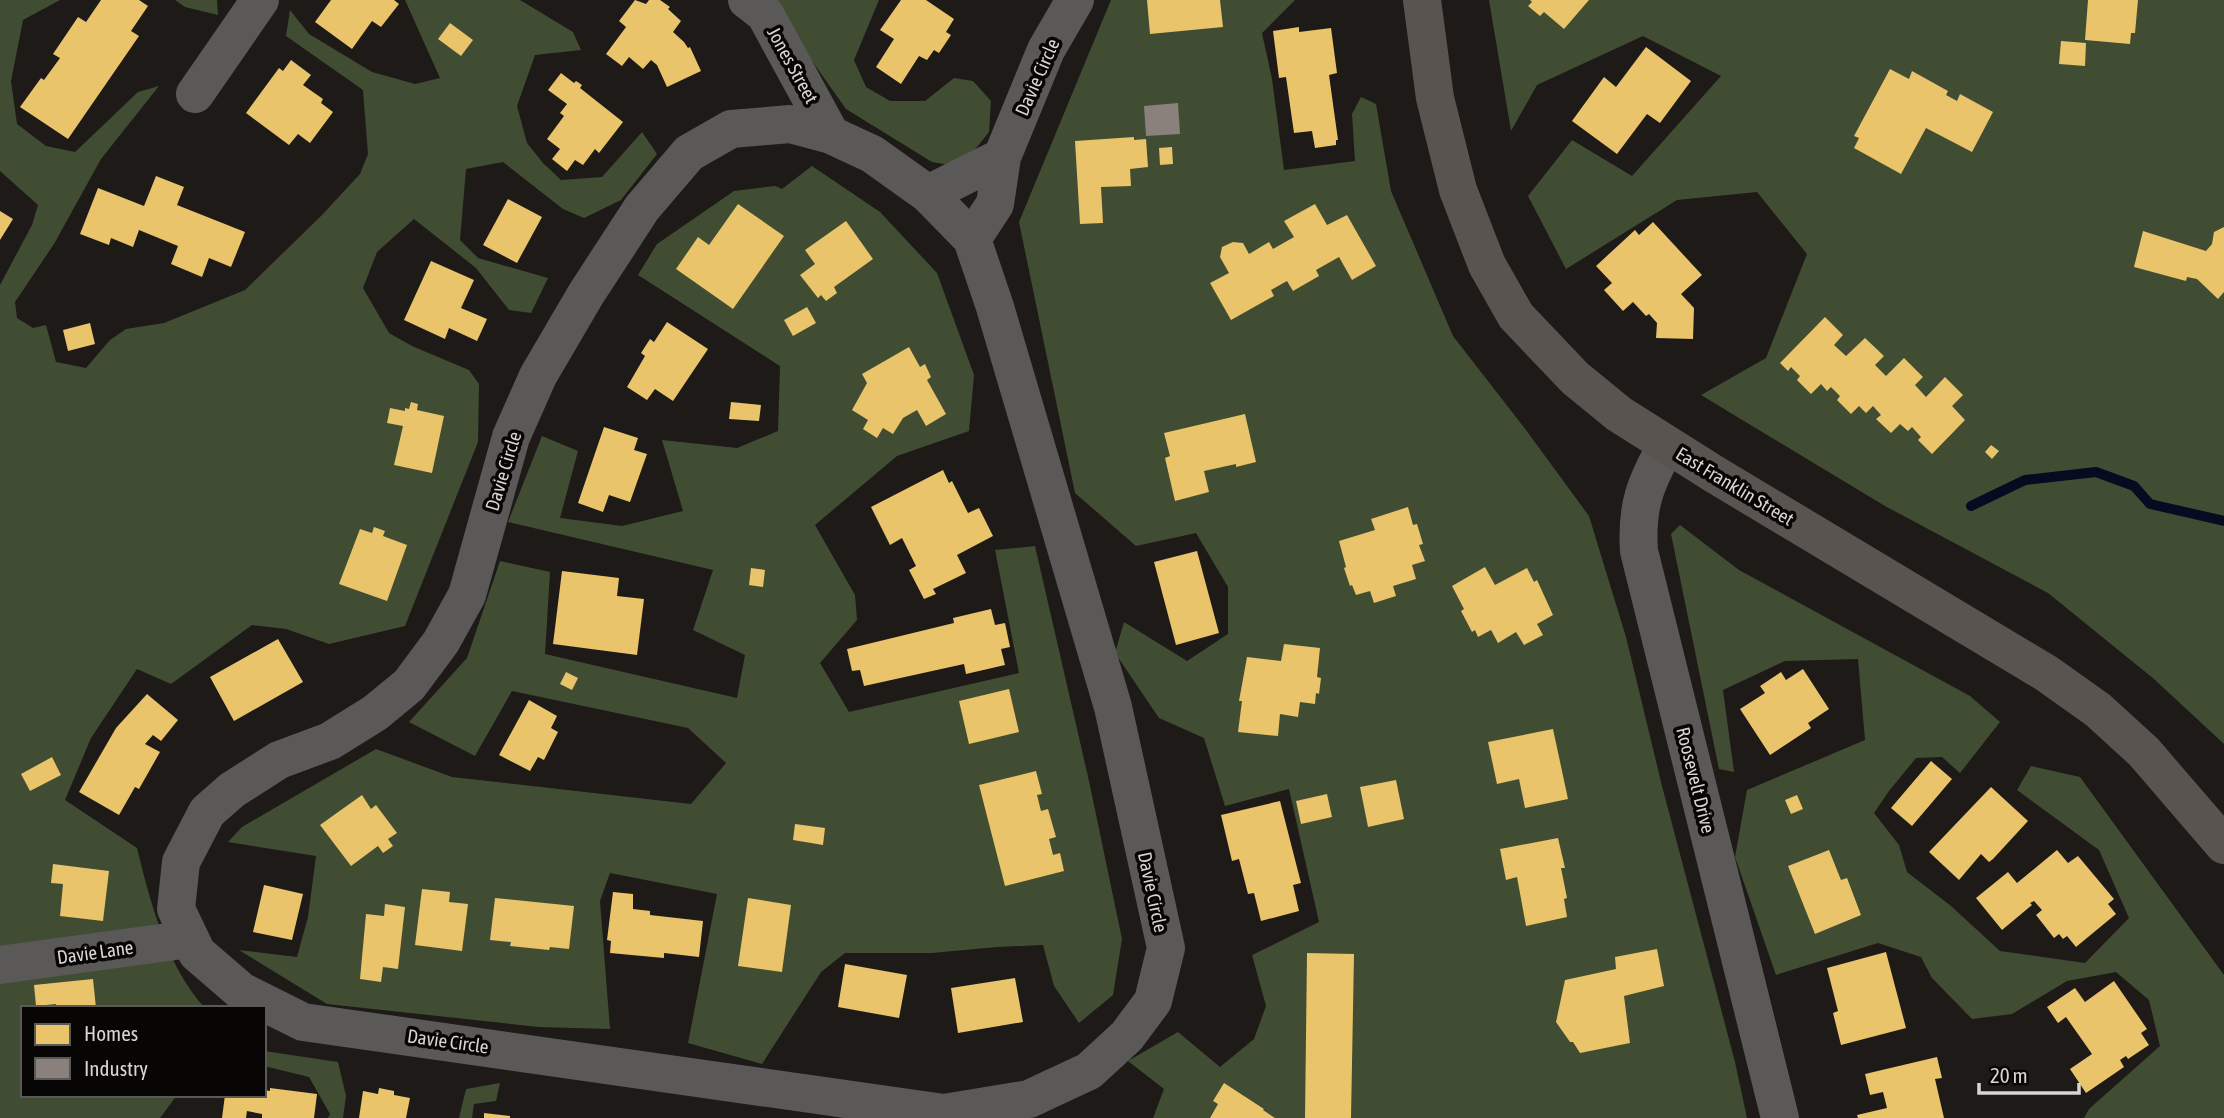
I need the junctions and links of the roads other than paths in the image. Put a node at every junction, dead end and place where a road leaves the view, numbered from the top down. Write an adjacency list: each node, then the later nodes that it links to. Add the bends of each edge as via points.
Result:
1 (260, 0): 5 (street)
2 (747, 0): 6 (street, Jones Street, via 765,14)
3 (1075, 0): 7 (street, Davie Circle, via 1046,50)
4 (1422, 0): 10 (main road, East Franklin Street, via 1435,97 1458,190 1487,265 1516,316 1575,378)
5 (195, 94)
6 (831, 135): 8 (street, Davie Circle, via 872,153); 12 (street, Davie Circle, via 790,124 732,130 689,153 642,208 538,376 511,437 467,595 441,642 409,685 375,713 330,741 279,760 207,811 181,862 176,909)
7 (1002, 157): 8 (street); 9 (street, Davie Circle, via 995,204)
8 (929, 194): 9 (street, Davie Circle)
9 (972, 239): 12 (street, Davie Circle, via 1113,707 1166,948 1153,1001 1127,1036 1089,1071 1029,1099 944,1113 303,1022 241,991 197,953)
10 (1667, 445): 11 (main road, East Franklin Street, via 2046,673 2098,710 2144,752); 14 (street, Roosevelt Drive, via 1641,500 1639,551)
11 (2224, 845)
12 (190, 939): 13 (street, Davie Lane)
13 (0, 965)
14 (1780, 1118)

